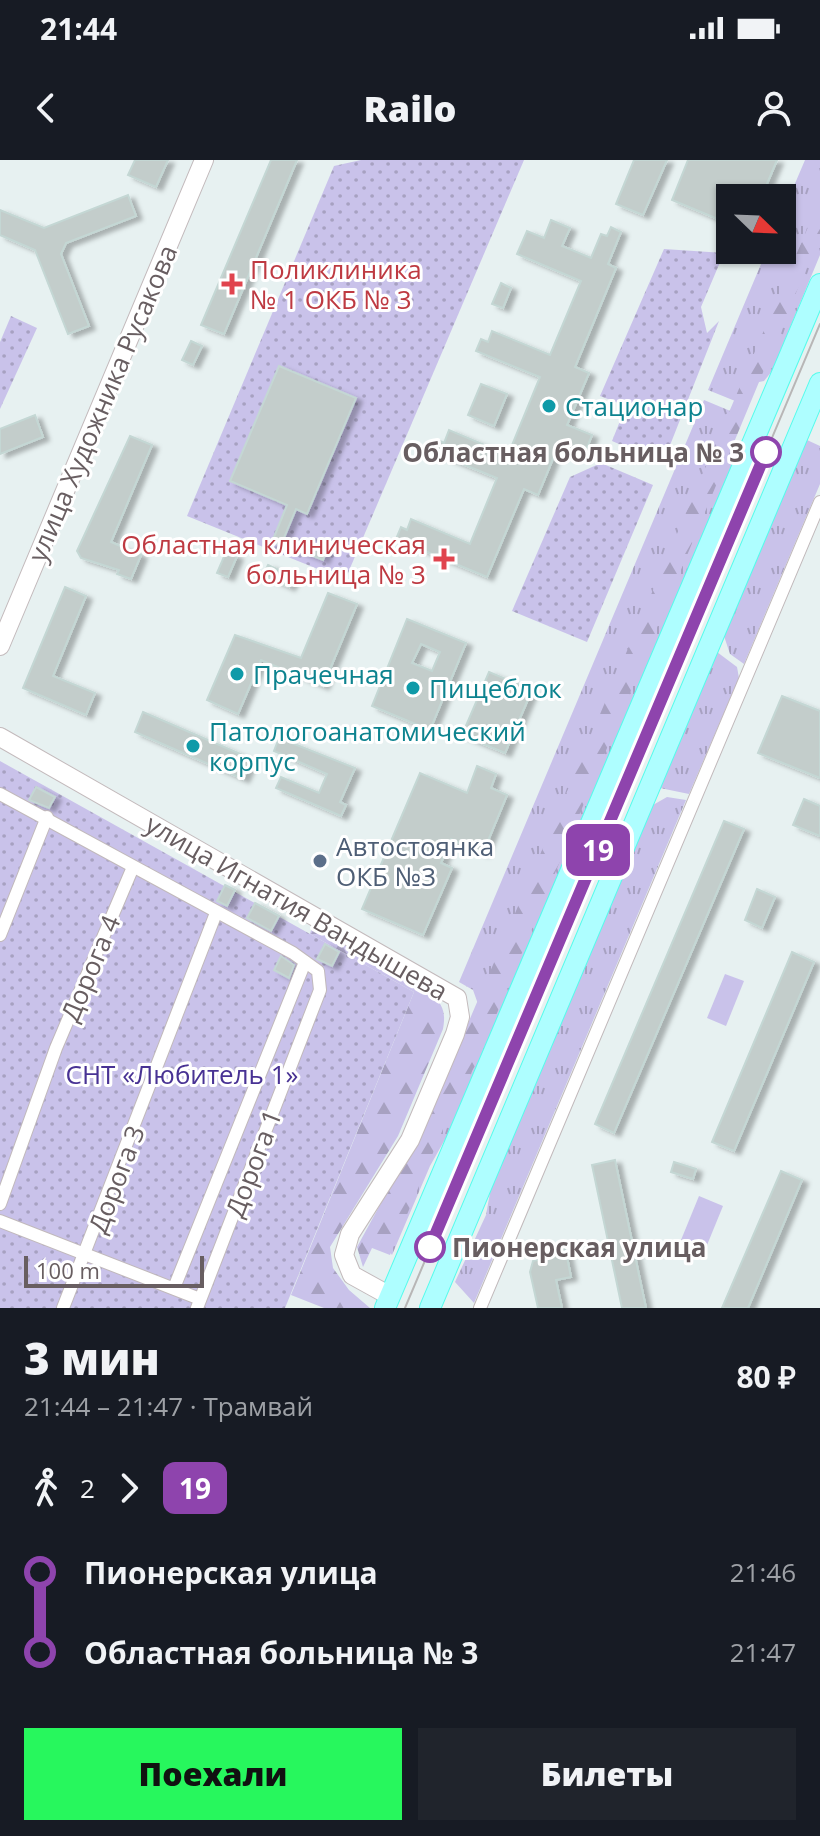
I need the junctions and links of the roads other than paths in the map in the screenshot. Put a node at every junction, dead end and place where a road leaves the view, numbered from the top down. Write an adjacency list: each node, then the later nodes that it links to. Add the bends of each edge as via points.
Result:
1 (204, 160): 5 (street, улица Художника Русакова)
2 (820, 284): 17 (main road)
3 (820, 383): 20 (main road)
4 (820, 502): 21 (street)
5 (0, 646)
6 (0, 737): 17 (street, улица Игнатия Вандышева, via 457,998 457,1026 410,1140 350,1234 344,1255 352,1275)
7 (0, 794): 8 (street)
8 (47, 817): 9 (street); 11 (street)
9 (133, 867): 10 (street); 13 (street, Дорога 4, via 56,1048)
10 (216, 913): 12 (street); 15 (street, Дорога 3)
11 (0, 935)
12 (305, 962): 16 (street); 18 (street, Дорога 1, via 318,971 320,990)
13 (0, 1204)
14 (0, 1221): 15 (street)
15 (87, 1254): 16 (street); 19 (street, Дорога 3)
16 (174, 1288): 18 (street)
17 (388, 1302)
18 (198, 1304)
19 (63, 1308)
20 (430, 1308)
21 (480, 1308)

